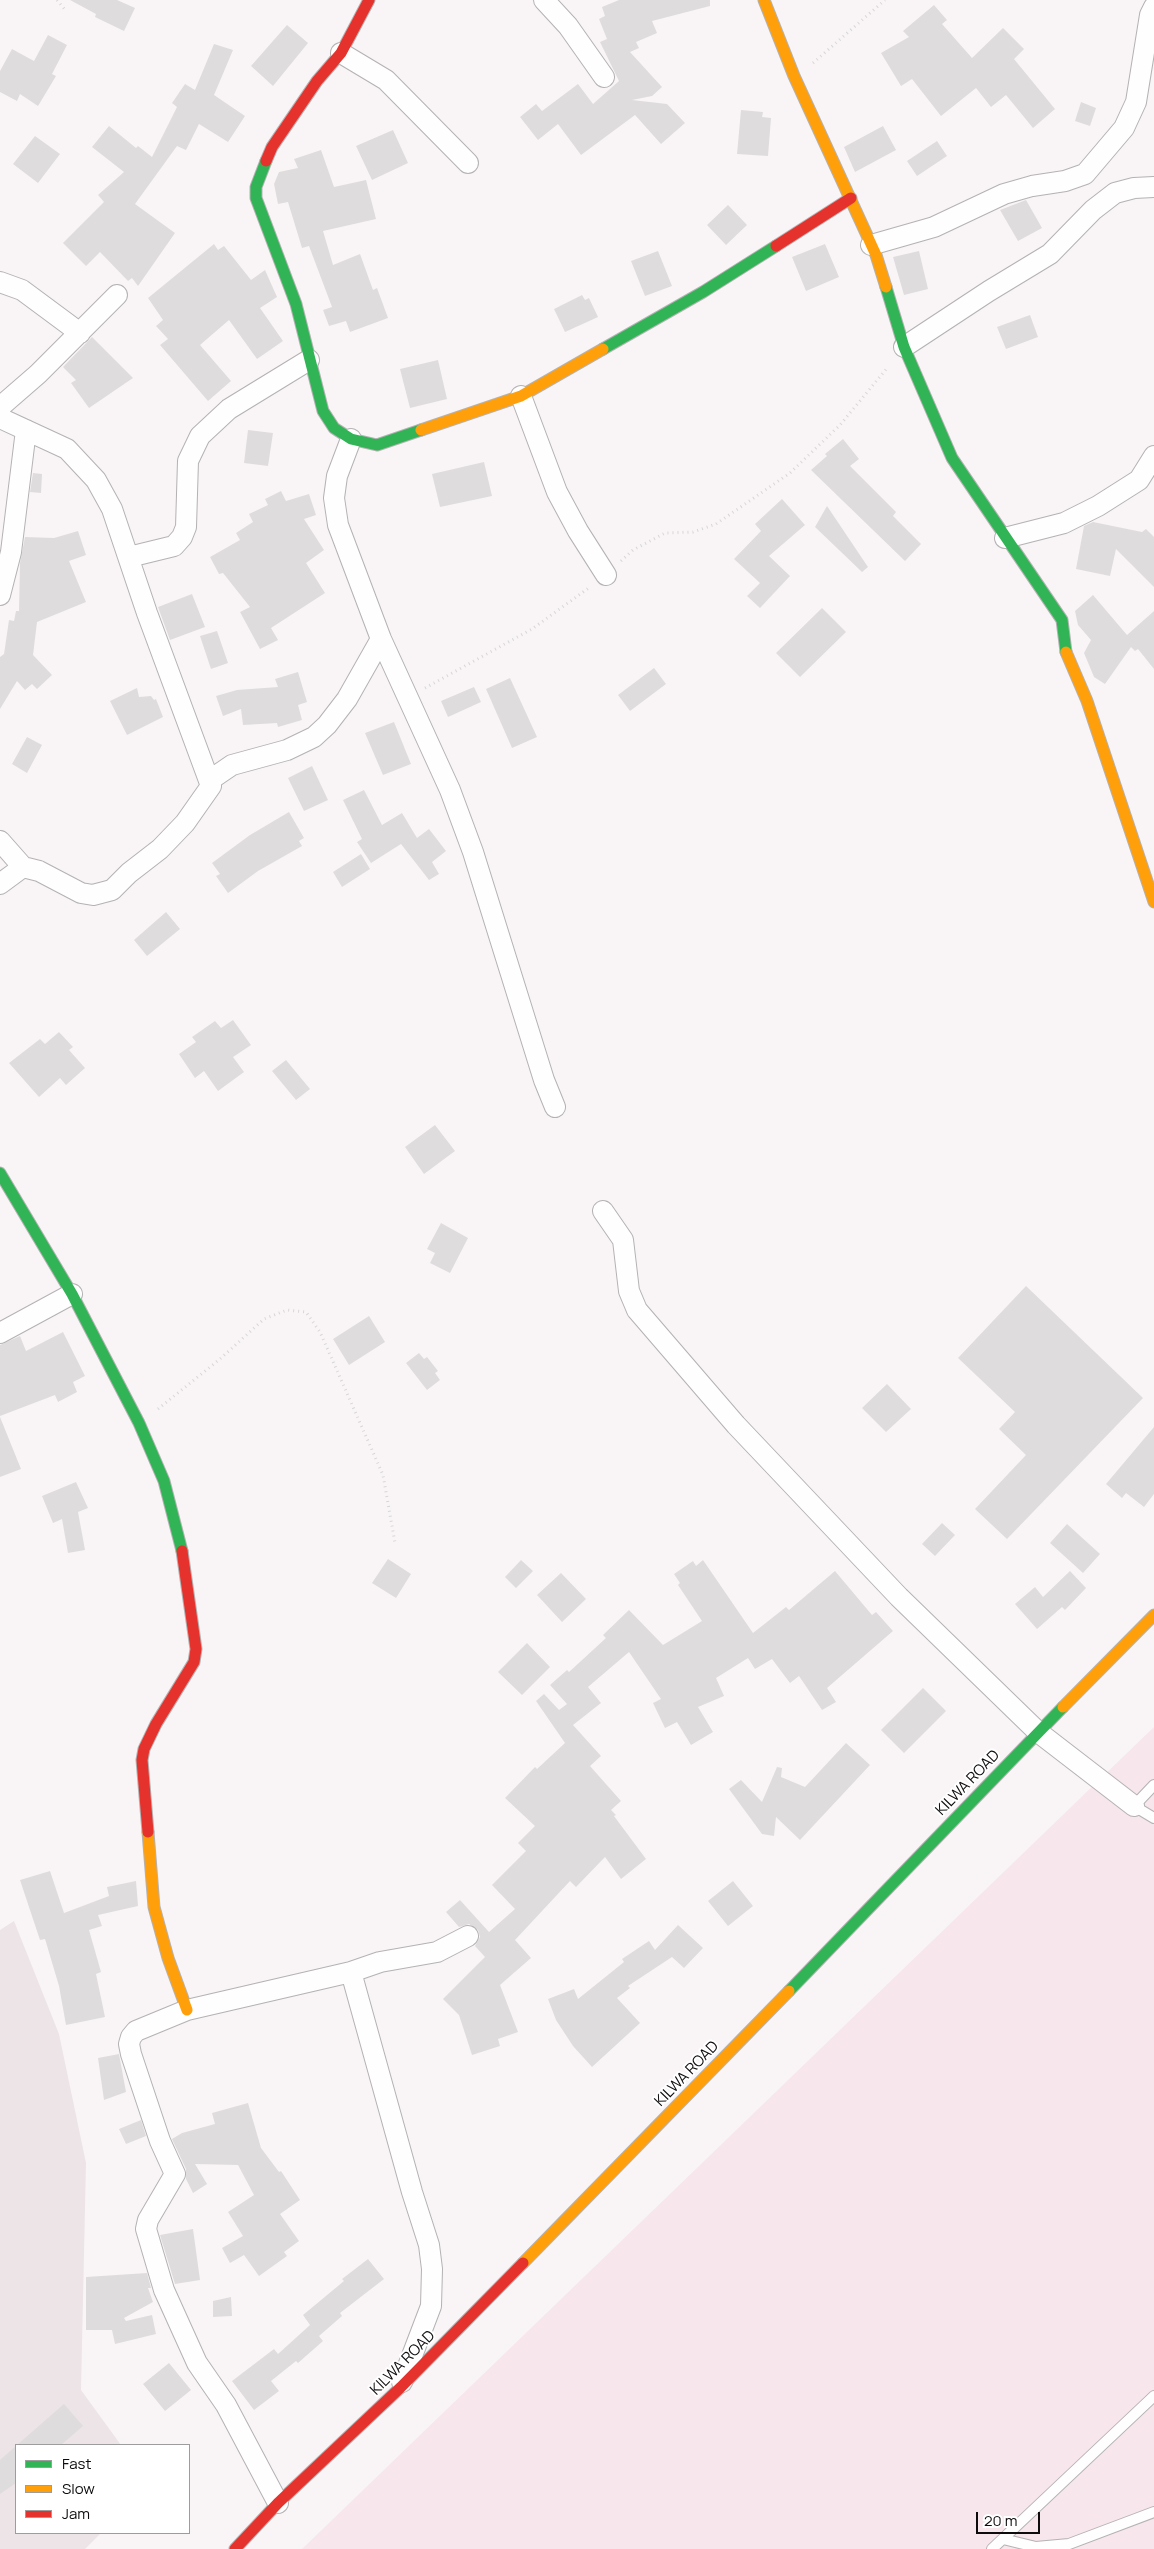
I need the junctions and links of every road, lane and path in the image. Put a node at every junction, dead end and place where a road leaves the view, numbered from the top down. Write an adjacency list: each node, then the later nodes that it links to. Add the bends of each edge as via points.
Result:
1 (57, 0): 7 (path)
2 (369, 0): 8 (main road)
3 (544, 0): 9 (street, via 568,26)
4 (764, 0): 10 (main road)
5 (885, 0): 10 (path, via 822,57)
6 (1154, 6): 11 (street, via 1150,15)
7 (66, 11)
8 (341, 53): 12 (street, via 386,80); 20 (main road, via 317,81 272,147 256,187 258,209 296,304)
9 (604, 76)
10 (794, 76): 14 (main road)
11 (1145, 104): 15 (street, via 1085,174 1004,194 934,227)
12 (468, 163)
13 (1154, 187): 19 (street, via 1134,188 1115,194 1093,210 1050,254)
14 (851, 198): 15 (main road); 21 (main road, via 703,292)
15 (871, 245): 19 (main road)
16 (0, 282): 18 (street, via 22,290)
17 (117, 295): 18 (street)
18 (80, 333): 22 (street)
19 (904, 347): 27 (main road, via 952,458); 29 (path, via 840,425 790,473 716,524 693,532 665,533 633,550)
20 (309, 360): 25 (main road, via 323,411 334,428); 28 (street, via 228,409 200,436 188,461 186,528 182,537 174,546)
21 (521, 396): 25 (main road, via 378,444); 29 (street, via 557,492)
22 (0, 407)
23 (0, 418): 24 (street)
24 (26, 430): 28 (street, via 67,450 96,480 112,509); 30 (street, via 12,552)
25 (351, 440): 31 (street, via 337,476 334,498 338,525)
26 (1154, 456): 27 (street, via 1139,480 1098,506 1064,523)
27 (1006, 538): 37 (main road, via 1062,620 1065,649 1090,710)
28 (129, 557): 33 (street)
29 (606, 575): 32 (path, via 532,628)
30 (0, 594)
31 (381, 639): 32 (street); 33 (street, via 347,698 314,737 287,750 232,765)
32 (409, 696): 38 (street, via 474,852)
33 (210, 780): 35 (street, via 209,790 185,823 112,890 93,895 81,893)
34 (0, 840): 35 (street)
35 (23, 867): 36 (street)
36 (0, 884)
37 (1154, 902)
38 (555, 1107)
39 (0, 1172): 41 (main road)
40 (603, 1211): 46 (street, via 623,1240 634,1304 655,1333 736,1425 892,1590)
41 (72, 1294): 42 (street); 43 (main road)
42 (0, 1334)
43 (139, 1423): 44 (path, via 220,1359 264,1319 287,1310 306,1312 320,1332 383,1476); 52 (main road, via 164,1481 180,1536 196,1649 194,1662 156,1724 142,1760 154,1907)
44 (395, 1543)
45 (1154, 1615): 46 (main road, KILWA ROAD)
46 (1038, 1732): 48 (street); 53 (main road, KILWA ROAD, via 653,2131)
47 (1154, 1785): 48 (lane)
48 (1134, 1806): 49 (lane)
49 (1154, 1818)
50 (468, 1936): 51 (street, via 437,1952 380,1962)
51 (351, 1972): 52 (street); 53 (street, via 429,2245 432,2269 431,2306)
52 (187, 2010): 55 (street, via 133,2033 129,2044 174,2174 148,2220 147,2235 164,2290 197,2363 226,2405)
53 (400, 2386): 55 (main road, KILWA ROAD)
54 (1154, 2396): 57 (lane)
55 (278, 2504): 58 (main road, KILWA ROAD)
56 (1154, 2512): 57 (lane, via 1069,2544 1036,2546)
57 (1003, 2539): 59 (lane)
58 (235, 2549)
59 (992, 2549)

